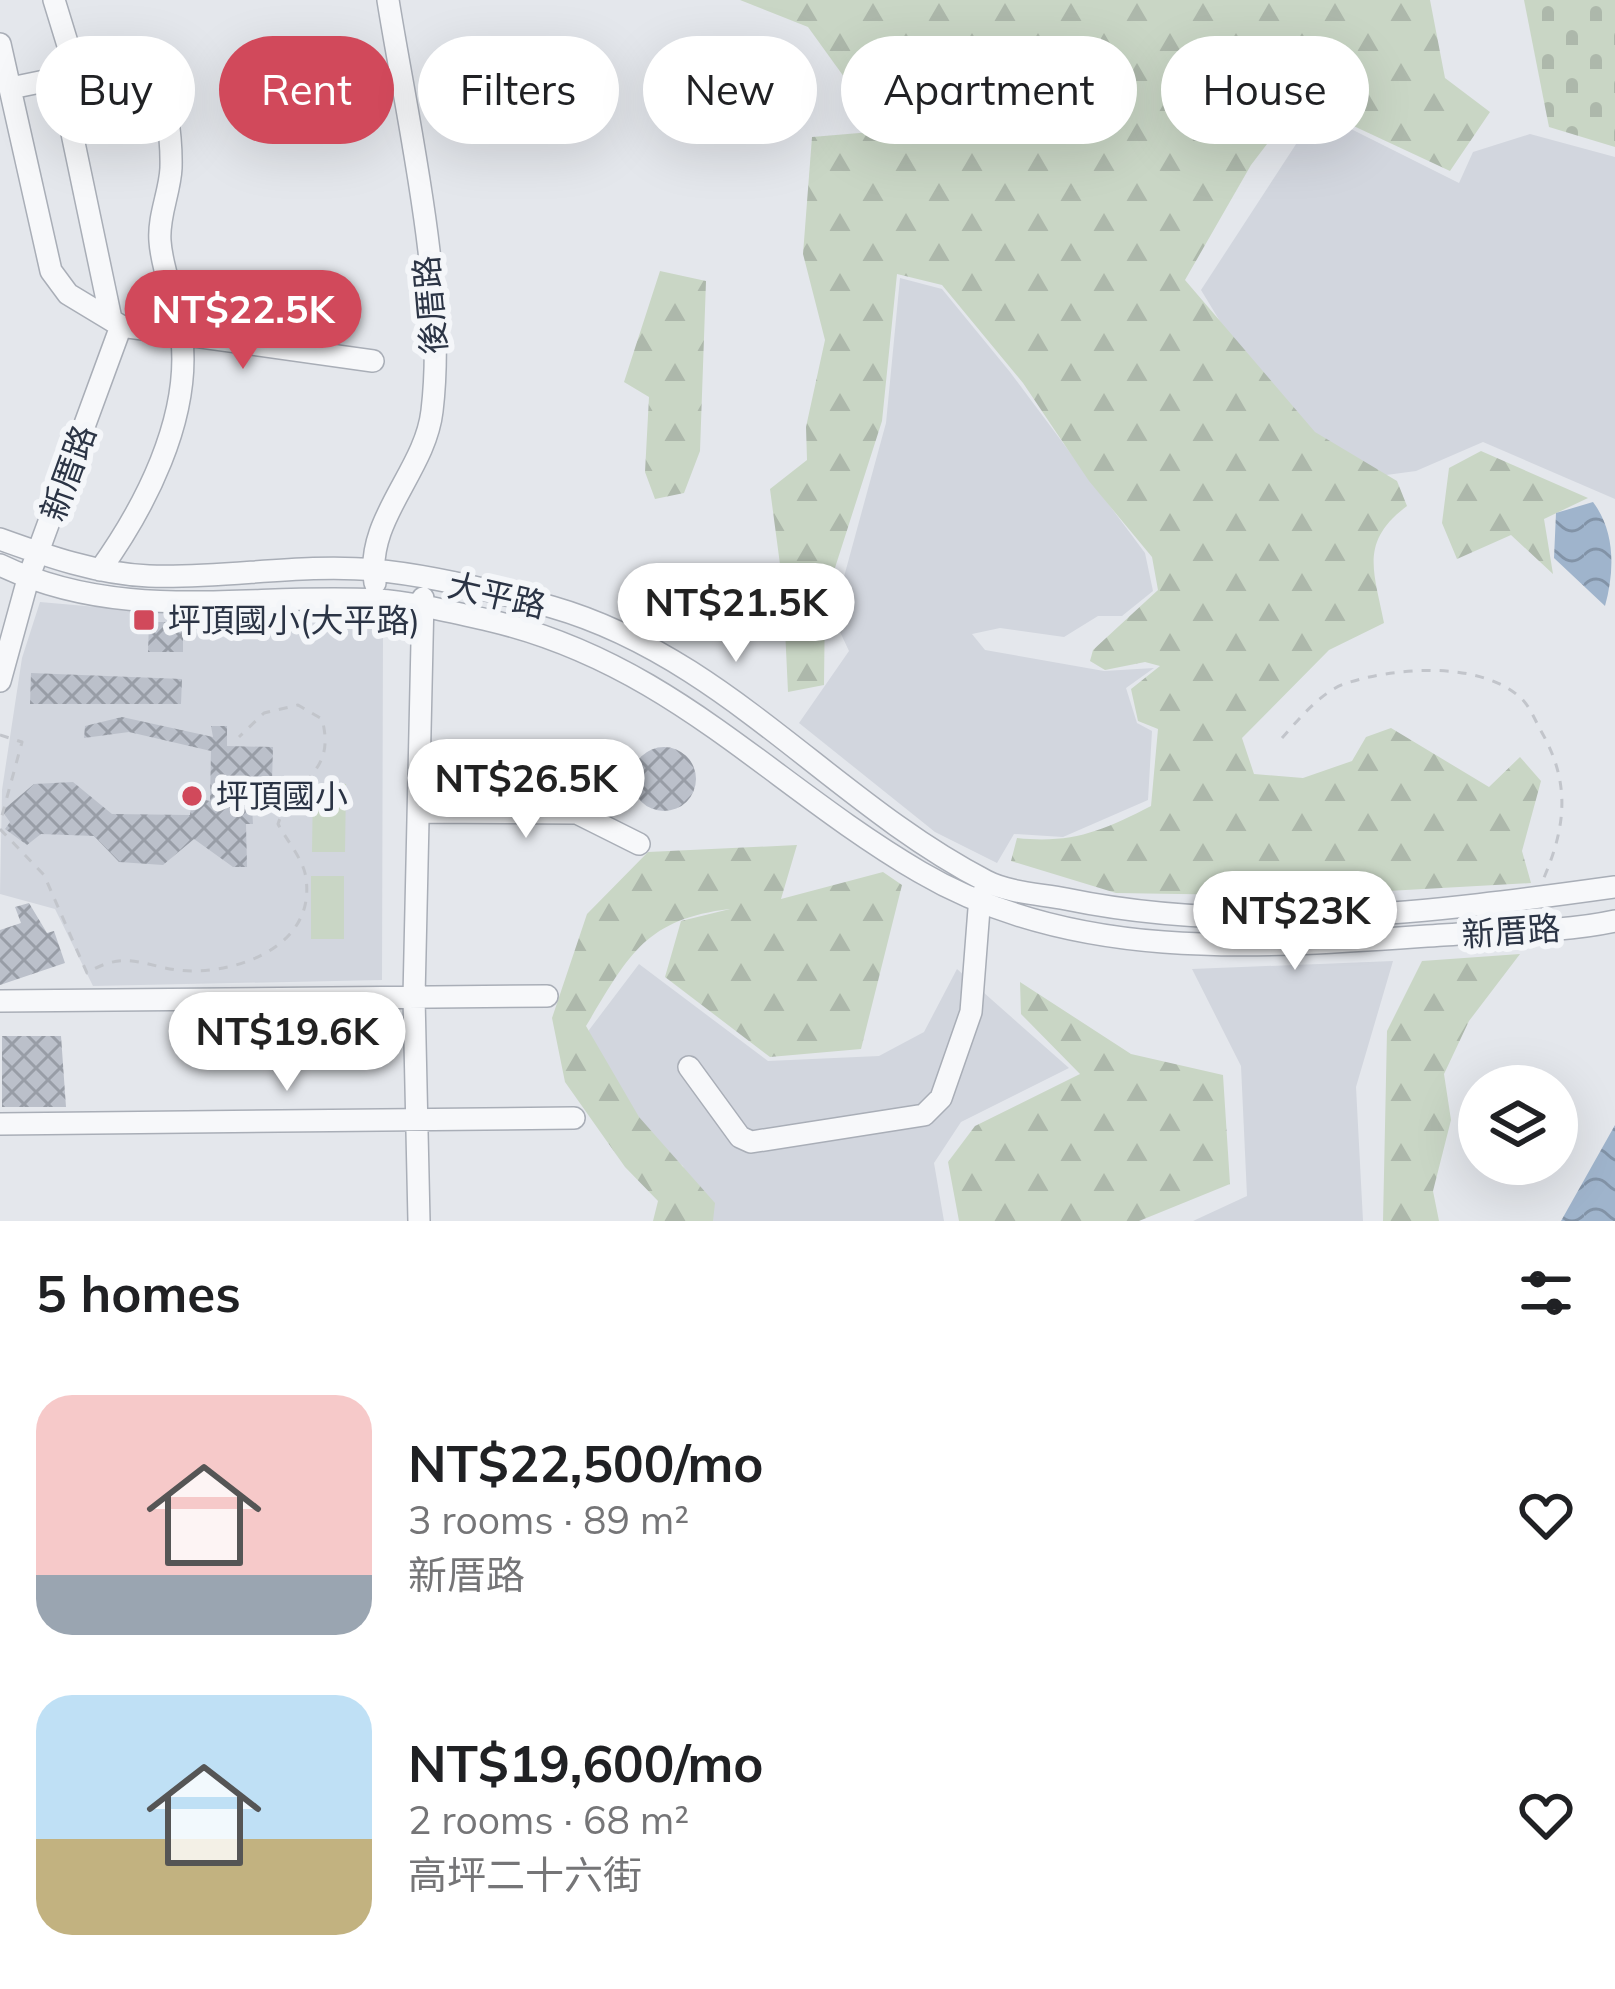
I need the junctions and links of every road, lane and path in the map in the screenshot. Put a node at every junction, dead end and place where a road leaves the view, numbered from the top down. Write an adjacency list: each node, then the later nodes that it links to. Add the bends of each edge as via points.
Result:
1 (54, 0): 3 (street)
2 (388, 0): 17 (street, 後厝路, via 424,226 436,364 426,441 377,538)
3 (65, 36)
4 (0, 44): 6 (street)
5 (36, 85): 6 (street)
6 (11, 88): 7 (street)
7 (8, 127): 10 (street, via 51,271 68,294)
8 (76, 144): 10 (street)
9 (169, 144): 11 (street, via 160,241)
10 (116, 322): 11 (street); 14 (street, 新厝路)
11 (182, 334): 12 (street); 16 (street, via 184,367 165,443 138,516)
12 (373, 361)
13 (0, 538): 14 (street, 大平路)
14 (39, 553): 16 (street, 大平路); 19 (street, 新厝路)
15 (0, 565): 19 (street, 大平路)
16 (100, 570): 17 (street, 大平路)
17 (372, 570): 18 (street, 大平路); 20 (street, 後厝路)
18 (422, 578): 21 (street); 29 (street, 大平路, via 544,605 653,646)
19 (28, 579): 20 (street, 大平路, via 144,604); 22 (street, 新厝路)
20 (377, 600): 21 (street, 大平路)
21 (423, 609): 26 (street); 32 (street, 大平路, via 494,622 613,664 713,722 916,870)
22 (0, 681)
23 (0, 735): 27 (path, via 22,742)
24 (239, 737): 27 (path, via 264,713 298,705 322,719 328,743 321,769 286,801 278,824 304,870 297,925 256,959 191,971 109,959 86,973 44,875)
25 (1282, 738): 31 (path, via 1342,685 1419,670 1484,678 1523,700 1564,790 1560,840)
26 (418, 812): 28 (street, via 578,813); 35 (street)
27 (0, 826)
28 (639, 844)
29 (986, 881): 31 (street, 新厝路, via 1149,916); 32 (street)
30 (1615, 887): 31 (street, 新厝路)
31 (1534, 898)
32 (979, 905): 33 (street, 新厝路, via 1153,943 1216,947); 37 (street, via 971,1012 949,1087 924,1115 751,1142)
33 (1615, 921)
34 (547, 996): 35 (street)
35 (414, 997): 36 (street); 39 (street)
36 (0, 1000)
37 (688, 1067)
38 (574, 1118): 39 (street)
39 (416, 1122): 40 (street); 41 (street)
40 (0, 1124)
41 (419, 1221)

